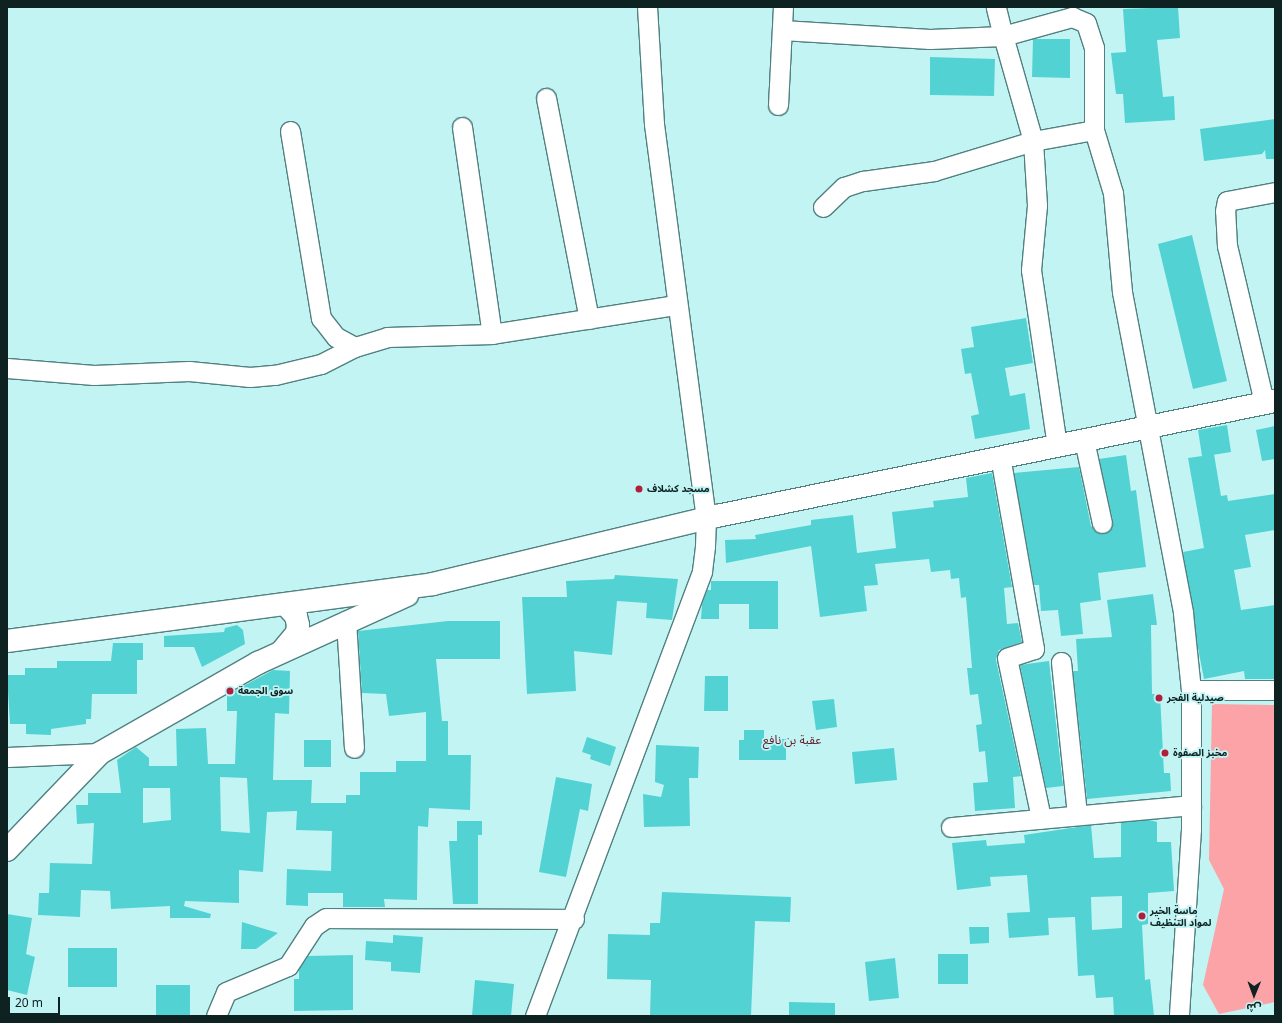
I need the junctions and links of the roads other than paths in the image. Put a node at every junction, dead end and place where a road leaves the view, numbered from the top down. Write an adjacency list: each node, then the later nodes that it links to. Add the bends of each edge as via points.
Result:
1 (647, 7): 14 (street, via 654,124)
2 (783, 7): 4 (street)
3 (996, 7): 5 (street)
4 (782, 30): 5 (street, via 930,39); 7 (street)
5 (1003, 36): 9 (street, via 1061,18 1072,17 1086,23 1094,48); 11 (street)
6 (546, 98): 15 (street)
7 (778, 104)
8 (462, 127): 16 (street)
9 (1094, 130): 11 (street); 20 (street, via 1113,193 1122,292)
10 (290, 131): 17 (street, via 321,318 336,337)
11 (1033, 141): 13 (street, via 934,171 844,187); 22 (street, via 1037,205 1031,270)
12 (1275, 192): 19 (street, via 1227,201 1225,211 1227,246)
13 (824, 208)
14 (675, 305): 15 (street); 24 (street)
15 (589, 319): 16 (street)
16 (492, 334): 17 (street, via 387,337)
17 (355, 347): 18 (street, via 321,364 250,377 189,371 94,375)
18 (7, 368)
19 (1269, 402): 20 (main road)
20 (1150, 426): 21 (main road); 32 (street, via 1183,613)
21 (1084, 440): 22 (main road); 25 (street)
22 (1058, 446): 23 (main road)
23 (1000, 456): 24 (main road); 39 (street, via 1034,649 1007,658)
24 (706, 518): 26 (main road); 42 (street, via 702,571)
25 (1102, 523)
26 (433, 584): 27 (main road); 28 (main road)
27 (286, 605): 29 (main road); 30 (main road, via 296,616 298,625 292,641)
28 (346, 621): 30 (main road); 34 (street)
29 (7, 641)
30 (282, 652): 35 (main road)
31 (1061, 662): 38 (street)
32 (1191, 690): 33 (street); 37 (street)
33 (1275, 690)
34 (354, 748)
35 (100, 753): 36 (street); 41 (main road)
36 (7, 757)
37 (1191, 805): 38 (street); 45 (street, via 1188,916)
38 (1077, 814): 39 (street)
39 (1041, 818): 40 (street)
40 (951, 827)
41 (7, 850)
42 (574, 919): 43 (street, via 326,918 314,926 288,966 276,974 235,986 226,992); 44 (street)
43 (216, 1016)
44 (535, 1016)
45 (1179, 1016)

